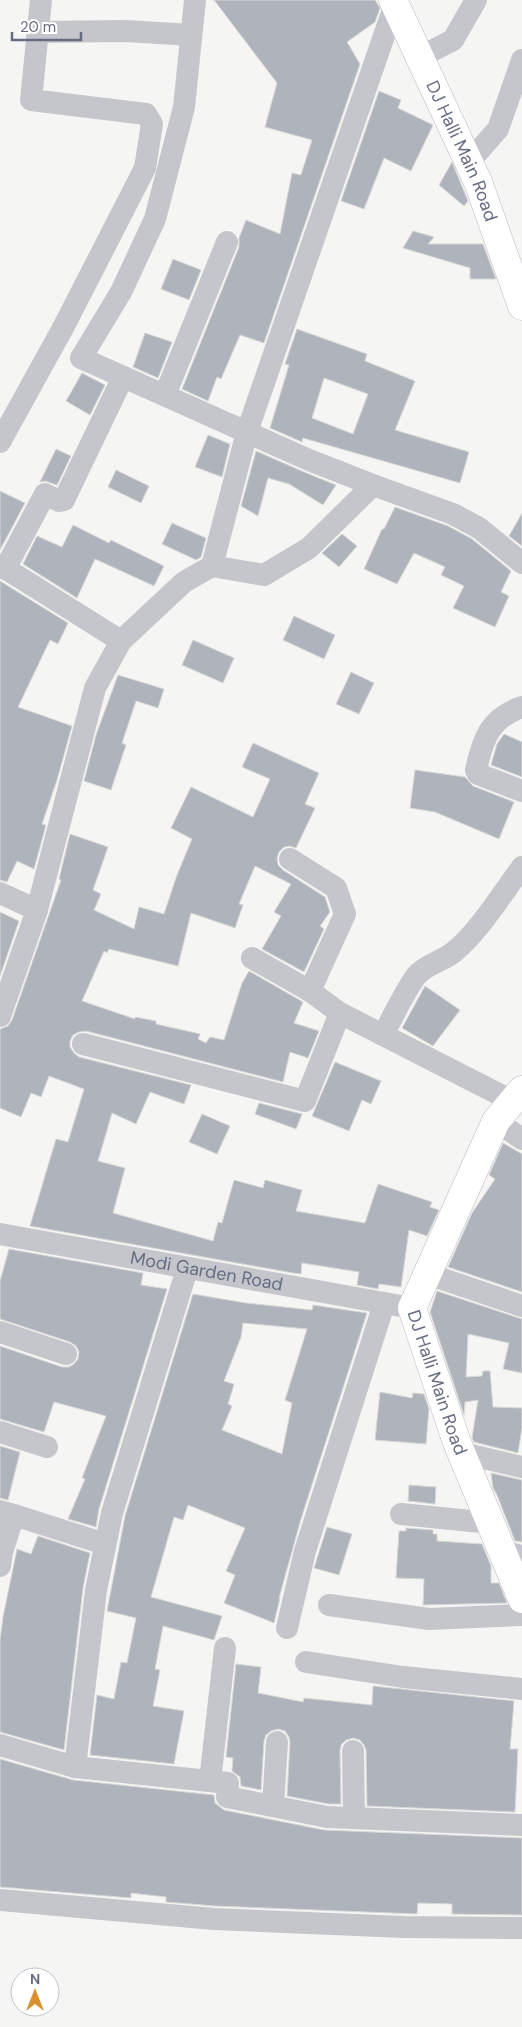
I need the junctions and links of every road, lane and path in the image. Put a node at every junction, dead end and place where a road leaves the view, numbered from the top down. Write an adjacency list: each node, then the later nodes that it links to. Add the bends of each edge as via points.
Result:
1 (41, 0): 5 (street)
2 (195, 0): 6 (street)
3 (476, 0): 7 (street, via 454,40)
4 (394, 2): 7 (street, DJ Halli Main Road); 14 (street)
5 (37, 32): 6 (street, via 126,31); 15 (street, via 31,100 146,114 152,124 145,168)
6 (191, 35): 12 (street, via 184,108 155,219 121,292 81,358)
7 (420, 57): 9 (street, DJ Halli Main Road)
8 (522, 60): 9 (street, via 498,129)
9 (469, 162): 11 (street, DJ Halli Main Road)
10 (227, 242): 13 (street)
11 (520, 294)
12 (123, 377): 13 (street); 19 (street, via 64,500 45,494)
13 (165, 395): 14 (street)
14 (247, 432): 16 (street); 18 (street)
15 (0, 442)
16 (373, 485): 17 (street, via 453,514 479,528); 18 (street, via 309,548 264,575)
17 (522, 563)
18 (212, 566): 20 (street, via 184,582)
19 (3, 567): 20 (street)
20 (121, 641): 26 (street, via 95,688)
21 (522, 707): 22 (street, via 498,718 490,730 476,770 478,774)
22 (522, 791)
23 (290, 859): 28 (street, via 336,888 345,914)
24 (522, 867): 31 (street, via 455,951 425,967 416,976)
25 (0, 893): 26 (street)
26 (37, 910): 30 (street)
27 (252, 958): 28 (street)
28 (310, 991): 29 (street)
29 (340, 1013): 31 (street); 32 (street, via 305,1101)
30 (0, 1016)
31 (383, 1035): 33 (street)
32 (83, 1044)
33 (510, 1104): 34 (street); 37 (street, DJ Halli Main Road)
34 (522, 1139)
35 (0, 1234): 36 (street, Modi Garden Road)
36 (187, 1269): 38 (street, Modi Garden Road); 50 (street)
37 (428, 1274): 39 (street); 40 (street, DJ Halli Main Road)
38 (384, 1304): 40 (street, Modi Garden Road); 56 (street, via 305,1551)
39 (522, 1306)
40 (412, 1308): 45 (street, DJ Halli Main Road)
41 (0, 1332): 42 (street)
42 (66, 1354)
43 (0, 1432): 44 (street)
44 (47, 1447)
45 (462, 1453): 46 (street); 49 (street, DJ Halli Main Road)
46 (522, 1467)
47 (7, 1513): 50 (street); 52 (street)
48 (401, 1514): 49 (street)
49 (490, 1523): 51 (street, DJ Halli Main Road)
50 (105, 1544): 63 (street, via 96,1590)
51 (512, 1553): 53 (street, DJ Halli Main Road)
52 (0, 1566)
53 (522, 1599)
54 (329, 1605): 55 (street, via 429,1619)
55 (522, 1615)
56 (287, 1628)
57 (225, 1648): 64 (street)
58 (306, 1662): 59 (street, via 404,1678)
59 (522, 1689)
60 (277, 1742): 65 (street)
61 (0, 1745): 63 (street)
62 (353, 1752): 66 (street)
63 (75, 1767): 64 (street)
64 (210, 1781): 65 (street, via 228,1783 227,1797)
65 (273, 1806): 66 (street, via 327,1817)
66 (354, 1818): 67 (street)
67 (522, 1825)
68 (0, 1900): 69 (street, via 214,1919 404,1928)
69 (522, 1928)

